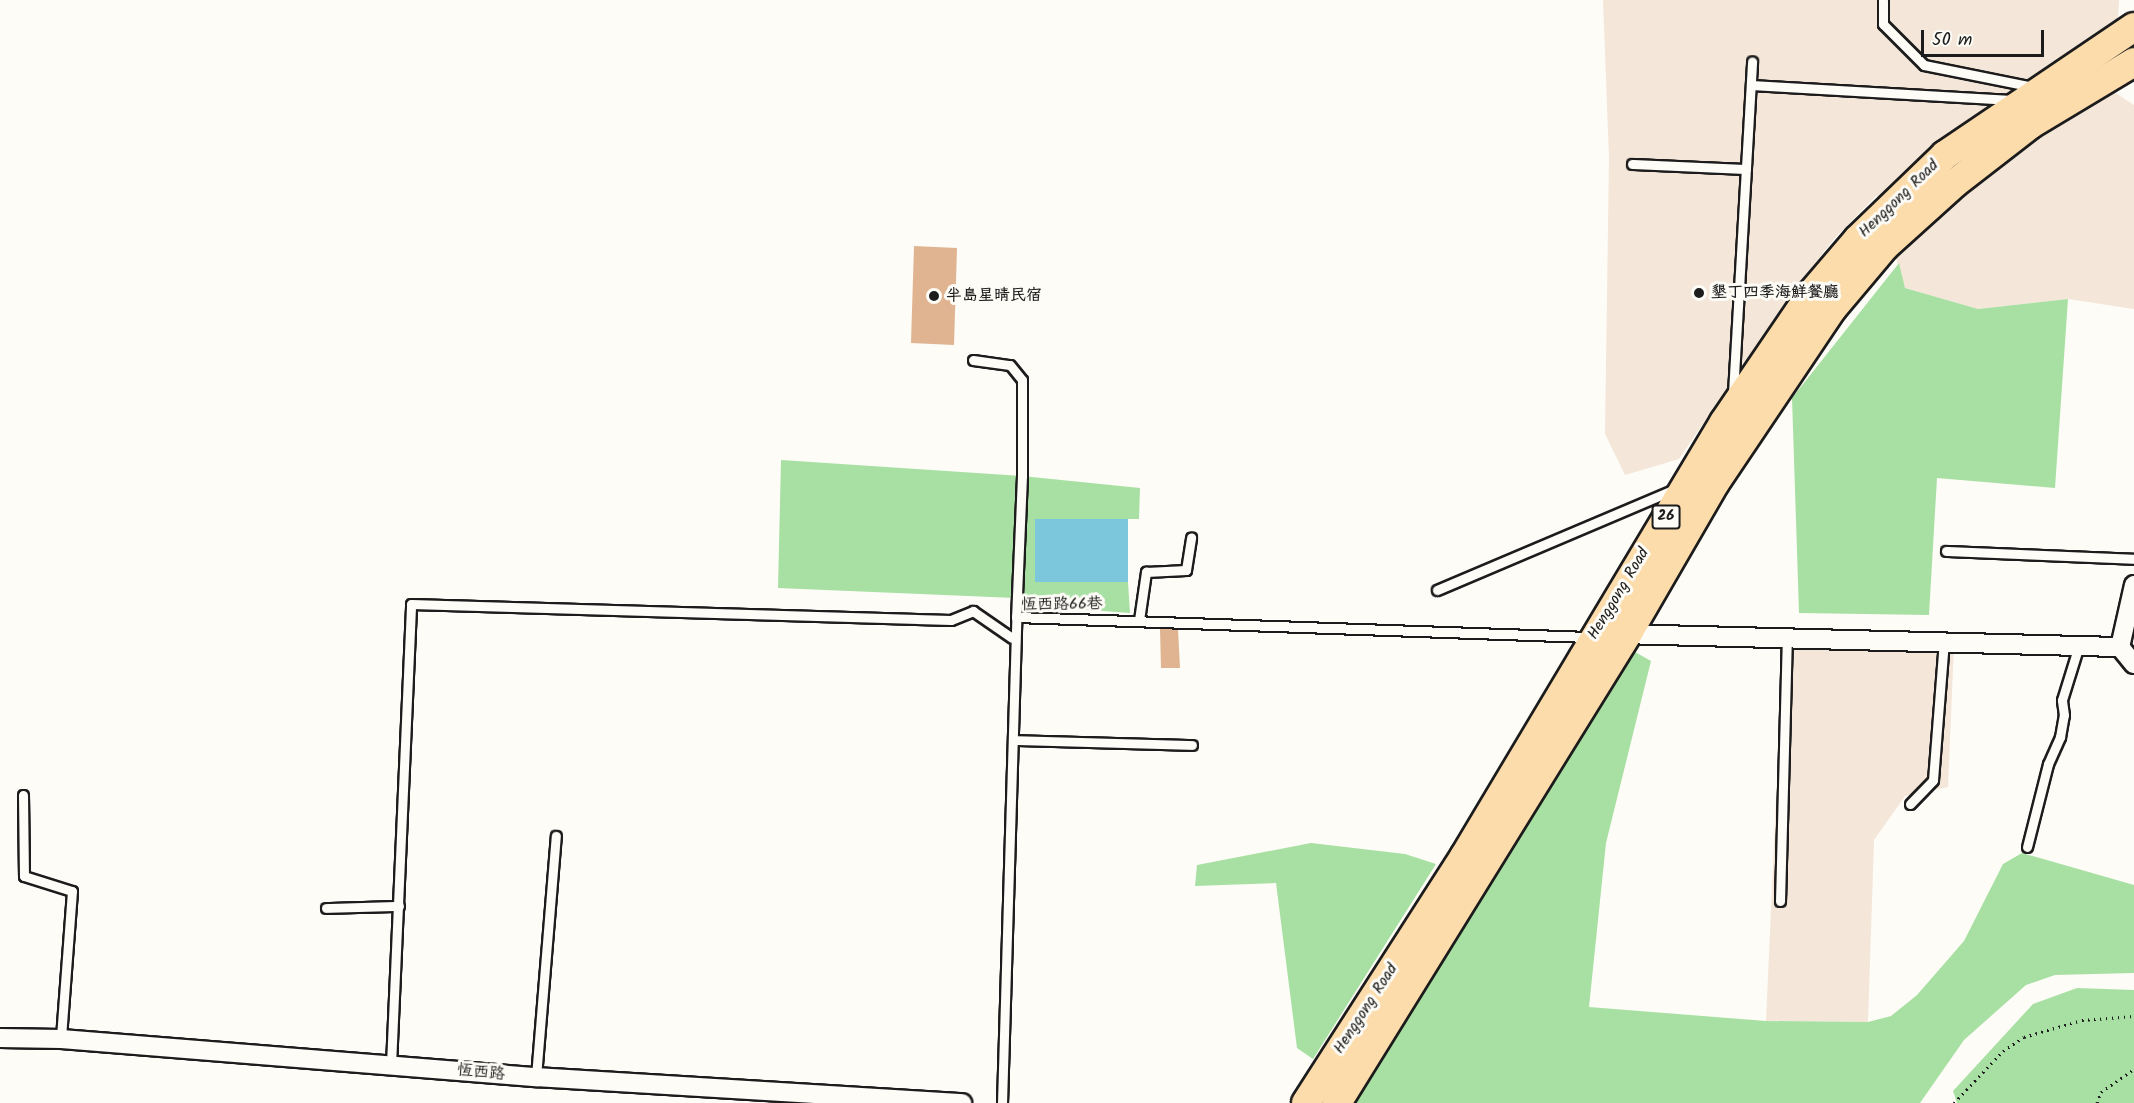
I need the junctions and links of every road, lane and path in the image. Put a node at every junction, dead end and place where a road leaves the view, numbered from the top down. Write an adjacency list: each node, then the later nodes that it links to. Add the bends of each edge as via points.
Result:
1 (1883, 0): 6 (lane, via 1883,24 1924,65)
2 (2134, 27): 6 (main road, Henggong Road / 26)
3 (1752, 62): 5 (lane)
4 (2134, 62): 19 (main road, Henggong Road / 26, via 2000,148 1926,207 1885,246 1785,374 1715,483)
5 (1751, 85): 6 (lane); 8 (lane)
6 (2032, 95): 10 (main road, Henggong Road / 26, via 1945,155 1858,239 1811,294)
7 (1632, 164): 8 (lane)
8 (1746, 169): 10 (lane)
9 (973, 360): 17 (lane, via 1010,365 1022,380)
10 (1732, 410): 11 (main road, Henggong Road / 26)
11 (1686, 484): 16 (lane); 20 (main road, Henggong Road / 26)
12 (1191, 537): 18 (lane, via 1186,570 1146,572)
13 (1946, 551): 14 (lane)
14 (2134, 559)
15 (2134, 589): 25 (street)
16 (1437, 590)
17 (1016, 617): 18 (lane, 恆西路66巷); 21 (lane, 恆西路66巷)
18 (1139, 620): 20 (lane, 恆西路66巷)
19 (1628, 633): 20 (street); 22 (street); 47 (main road, Henggong Road / 26)
20 (1593, 637): 46 (main road, Henggong Road / 26, via 1464,857)
21 (1012, 639): 27 (lane, 恆西路66巷); 34 (lane, via 973,611 951,620 411,604)
22 (1787, 639): 23 (street); 33 (lane)
23 (1944, 641): 24 (street); 30 (lane, via 1933,780)
24 (2079, 645): 25 (street); 32 (lane, via 2062,700 2060,737 2048,764)
25 (2120, 647): 26 (street)
26 (2134, 664)
27 (1013, 740): 28 (lane); 45 (lane, 恆西路66巷)
28 (1192, 745)
29 (23, 795): 38 (lane, via 24,876 72,891)
30 (1910, 804)
31 (556, 836): 41 (lane)
32 (2028, 847)
33 (1780, 901)
34 (399, 906): 35 (lane); 39 (lane)
35 (326, 908)
36 (2134, 1016): 48 (path, via 2082,1020 2024,1037 2003,1051)
37 (0, 1038): 38 (street, 恆西路)
38 (60, 1039): 39 (street, 恆西路)
39 (391, 1065): 41 (street, 恆西路)
40 (2134, 1069): 49 (path, via 2101,1092)
41 (536, 1077): 42 (street, 恆西路)
42 (802, 1099): 43 (street, 恆西路)
43 (852, 1101): 44 (street, 恆西路)
44 (962, 1103)
45 (1002, 1103)
46 (1306, 1103)
47 (1337, 1103)
48 (1954, 1103)
49 (2097, 1103)

